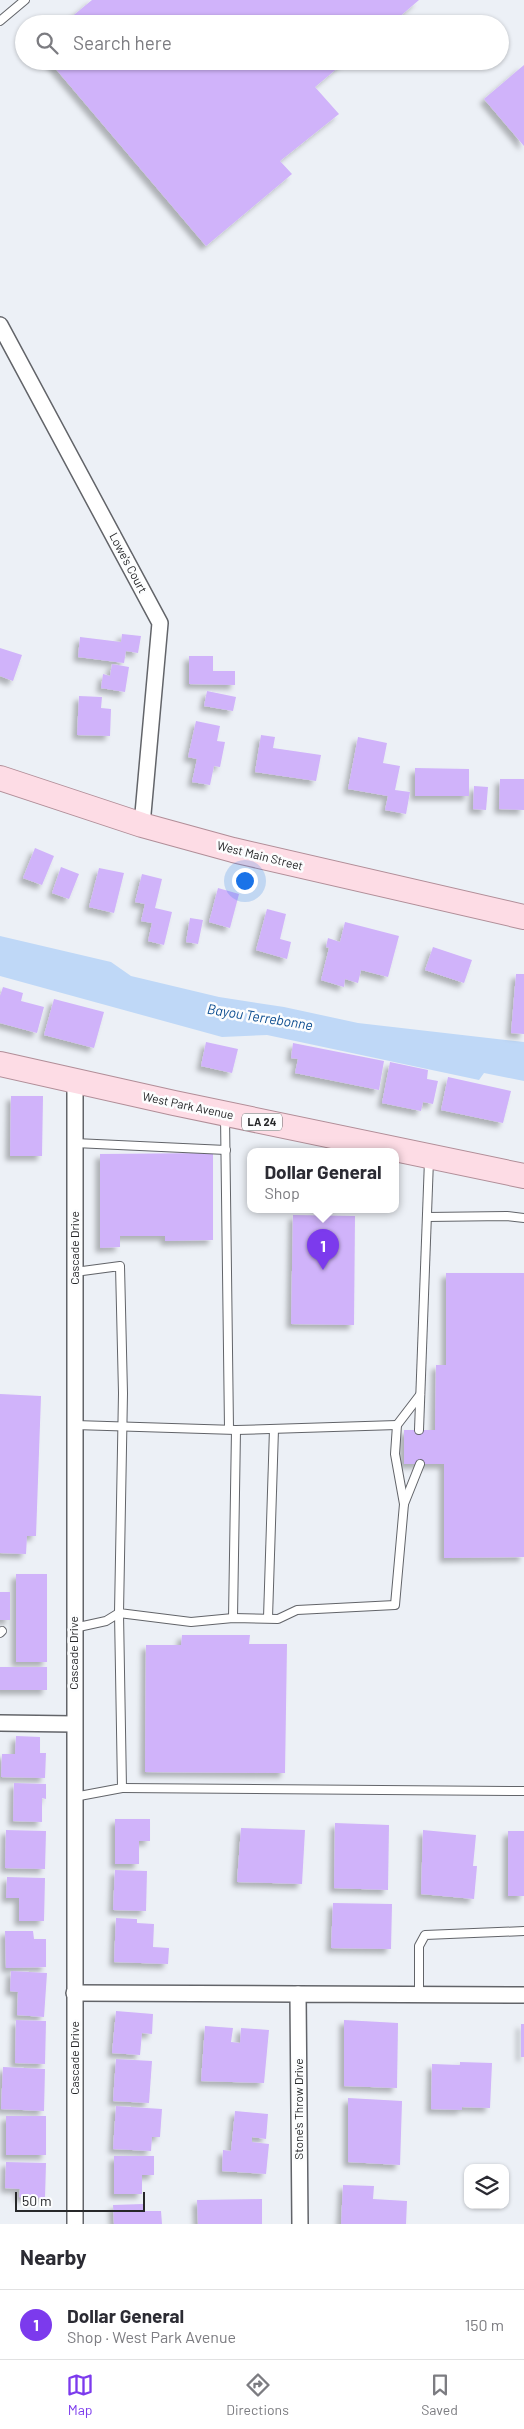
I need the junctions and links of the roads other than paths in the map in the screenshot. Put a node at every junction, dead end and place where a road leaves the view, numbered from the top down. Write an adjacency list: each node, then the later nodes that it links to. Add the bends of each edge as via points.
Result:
1 (25, 0): 2 (lane)
2 (0, 21)
3 (0, 325): 5 (street, Lowe's Court, via 160,623)
4 (0, 778): 5 (main road, West Main Street)
5 (142, 825): 6 (main road, West Main Street, via 233,850)
6 (524, 918)
7 (0, 1064): 8 (main road, West Park Avenue / LA 24)
8 (74, 1082): 9 (main road, West Park Avenue / LA 24); 10 (street, Cascade Drive)
9 (225, 1114): 11 (main road, West Park Avenue / LA 24); 12 (lane)
10 (74, 1143): 12 (lane); 18 (street, Cascade Drive)
11 (391, 1148)
12 (226, 1150): 23 (lane)
13 (399, 1150): 14 (main road, West Park Avenue / LA 24)
14 (430, 1156): 15 (main road, West Park Avenue / LA 24); 16 (lane)
15 (524, 1176)
16 (427, 1217): 17 (lane); 19 (lane)
17 (524, 1218)
18 (75, 1272): 20 (street, Cascade Drive); 22 (lane, via 120,1266)
19 (420, 1395): 21 (lane); 25 (lane)
20 (74, 1425): 22 (lane); 31 (street, Cascade Drive)
21 (397, 1425): 24 (lane); 27 (lane, via 395,1454)
22 (122, 1427): 23 (lane); 28 (lane)
23 (233, 1429): 24 (lane); 29 (lane)
24 (274, 1429): 30 (lane)
25 (419, 1430)
26 (420, 1464): 27 (lane)
27 (404, 1504): 30 (lane, via 395,1605 297,1610 278,1619)
28 (119, 1612): 29 (lane, via 191,1622); 31 (lane, via 106,1621); 34 (lane)
29 (233, 1618): 30 (lane)
30 (268, 1618)
31 (74, 1628): 33 (street, Cascade Drive)
32 (0, 1724): 33 (street)
33 (74, 1724): 36 (street, Cascade Drive)
34 (122, 1788): 35 (lane); 36 (lane)
35 (524, 1791)
36 (74, 1797): 38 (street, Cascade Drive)
37 (524, 1931): 40 (lane, via 425,1935 419,1946)
38 (74, 1993): 39 (street); 42 (street, Cascade Drive)
39 (298, 1994): 40 (street); 43 (street, Stone's Throw Drive)
40 (419, 1995): 41 (street)
41 (524, 1995)
42 (75, 2224)
43 (300, 2224)

